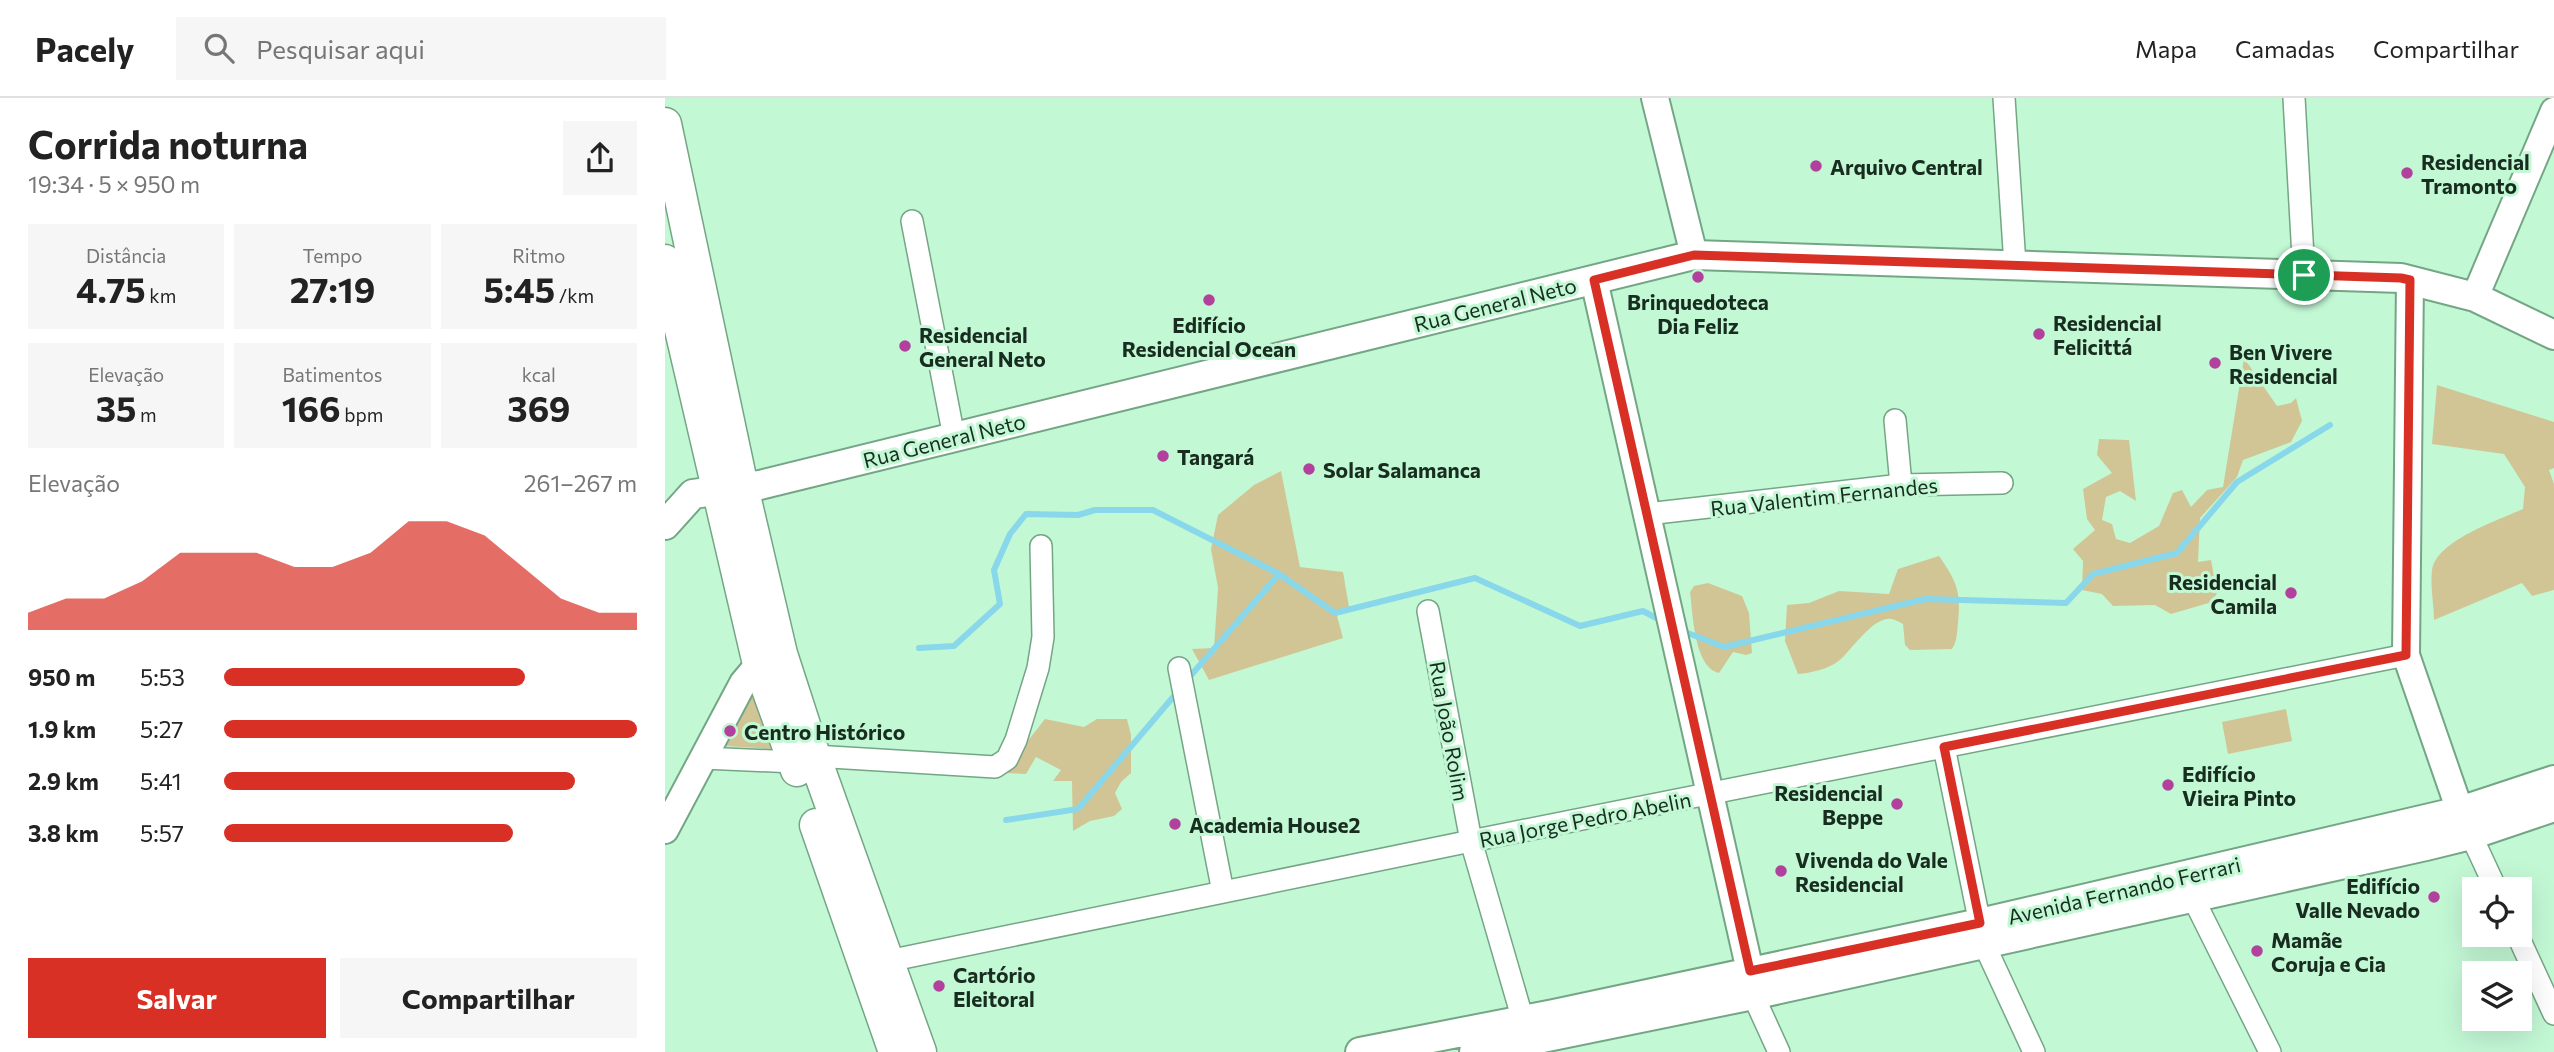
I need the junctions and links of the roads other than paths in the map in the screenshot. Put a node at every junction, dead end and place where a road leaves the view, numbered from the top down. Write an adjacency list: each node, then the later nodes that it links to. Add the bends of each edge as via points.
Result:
1 (1655, 98): 7 (street)
2 (2004, 98): 9 (street)
3 (2294, 98): 10 (street)
4 (2554, 111): 13 (street)
5 (665, 124): 19 (main road)
6 (912, 221): 16 (street)
7 (1694, 255): 9 (main road, Rua General Neto); 11 (main road, Rua General Neto)
8 (665, 261): 19 (main road)
9 (2015, 265): 10 (main road, Rua General Neto)
10 (2304, 275): 12 (main road, Rua General Neto)
11 (1594, 280): 16 (main road, Rua General Neto); 20 (street)
12 (2410, 280): 13 (main road, Rua General Neto); 24 (street)
13 (2475, 297): 14 (main road, Rua General Neto)
14 (2554, 335)
15 (1895, 420): 18 (street)
16 (954, 437): 19 (main road, Rua General Neto)
17 (2002, 483): 18 (street, Rua Valentim Fernandes)
18 (1901, 485): 20 (street, Rua Valentim Fernandes)
19 (730, 489): 21 (main road, Rua General Neto, via 693,494); 25 (main road); 29 (main road, via 781,654)
20 (1647, 514): 31 (street)
21 (665, 525)
22 (1041, 546): 29 (street, via 1038,668 1007,759 995,767)
23 (1428, 611): 35 (street, Rua João Rolim)
24 (2406, 655): 27 (street, Rua Jorge Pedro Abelin); 33 (street)
25 (759, 664): 28 (street, via 743,683); 29 (main road)
26 (1179, 668): 37 (street)
27 (1944, 747): 31 (street, Rua Jorge Pedro Abelin); 39 (street)
28 (703, 758): 29 (street); 34 (street)
29 (804, 759): 41 (main road); 45 (main road)
30 (2554, 780): 33 (main road, Avenida Fernando Ferrari)
31 (1710, 794): 35 (street, Rua Jorge Pedro Abelin); 42 (street)
32 (2554, 807): 33 (main road, Avenida Fernando Ferrari)
33 (2465, 823): 36 (street); 38 (main road, Avenida Fernando Ferrari); 39 (main road, Avenida Fernando Ferrari)
34 (665, 830)
35 (1471, 841): 37 (street, Rua Jorge Pedro Abelin); 44 (street, Rua João Rolim)
36 (2490, 877)
37 (1223, 892): 41 (street, Rua Jorge Pedro Abelin)
38 (2193, 898): 39 (main road, Avenida Fernando Ferrari); 51 (street)
39 (1982, 934): 42 (main road, Avenida Fernando Ferrari); 50 (street)
40 (2523, 947): 43 (street)
41 (888, 961): 46 (main road)
42 (1752, 983): 44 (main road, Avenida Fernando Ferrari); 49 (street)
43 (2554, 1014)
44 (1529, 1038): 47 (main road, Avenida Fernando Ferrari); 48 (main road, Avenida Fernando Ferrari)
45 (895, 1052)
46 (921, 1052)
47 (1360, 1052)
48 (1474, 1052)
49 (1779, 1052)
50 (2034, 1052)
51 (2270, 1052)

